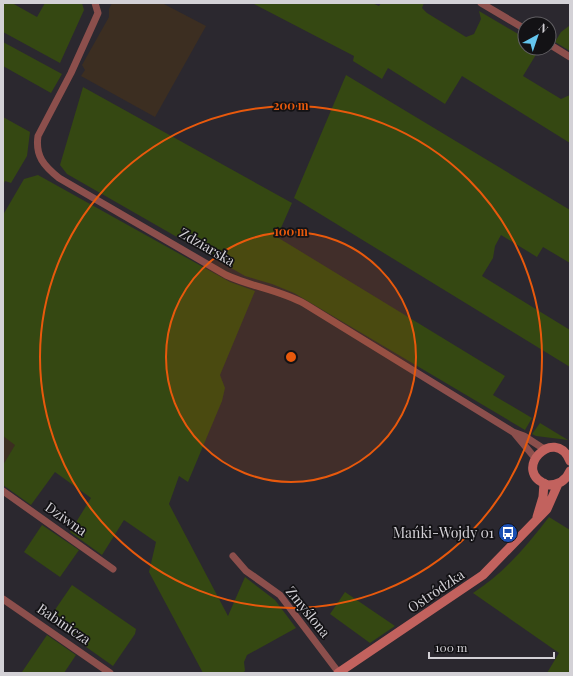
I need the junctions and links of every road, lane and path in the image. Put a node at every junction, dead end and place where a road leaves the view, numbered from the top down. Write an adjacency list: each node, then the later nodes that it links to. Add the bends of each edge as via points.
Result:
1 (95, 3): 6 (street, Zdziarska, via 98,13 71,73 38,136 36,145 39,158 45,166 58,178 226,275 286,294 306,304)
2 (482, 3): 3 (street)
3 (517, 24)
4 (557, 49): 5 (street)
5 (570, 57)
6 (513, 432): 7 (street, Zdziarska); 9 (street, Zdziarska)
7 (544, 449): 8 (street); 9 (street)
8 (566, 449): 10 (street)
9 (535, 458): 12 (street, via 535,474)
10 (570, 461)
11 (569, 476): 13 (street)
12 (544, 483): 13 (street); 15 (street, Ostródzka)
13 (558, 484): 15 (street, Ostródzka, via 550,504)
14 (3, 491): 17 (street, Dziwna)
15 (537, 517): 20 (street, Ostródzka, via 510,549 483,575)
16 (233, 556): 20 (street, Zmyślona, via 246,571 280,595)
17 (113, 569)
18 (3, 599): 19 (street, Babinicza)
19 (110, 673)
20 (339, 673)

